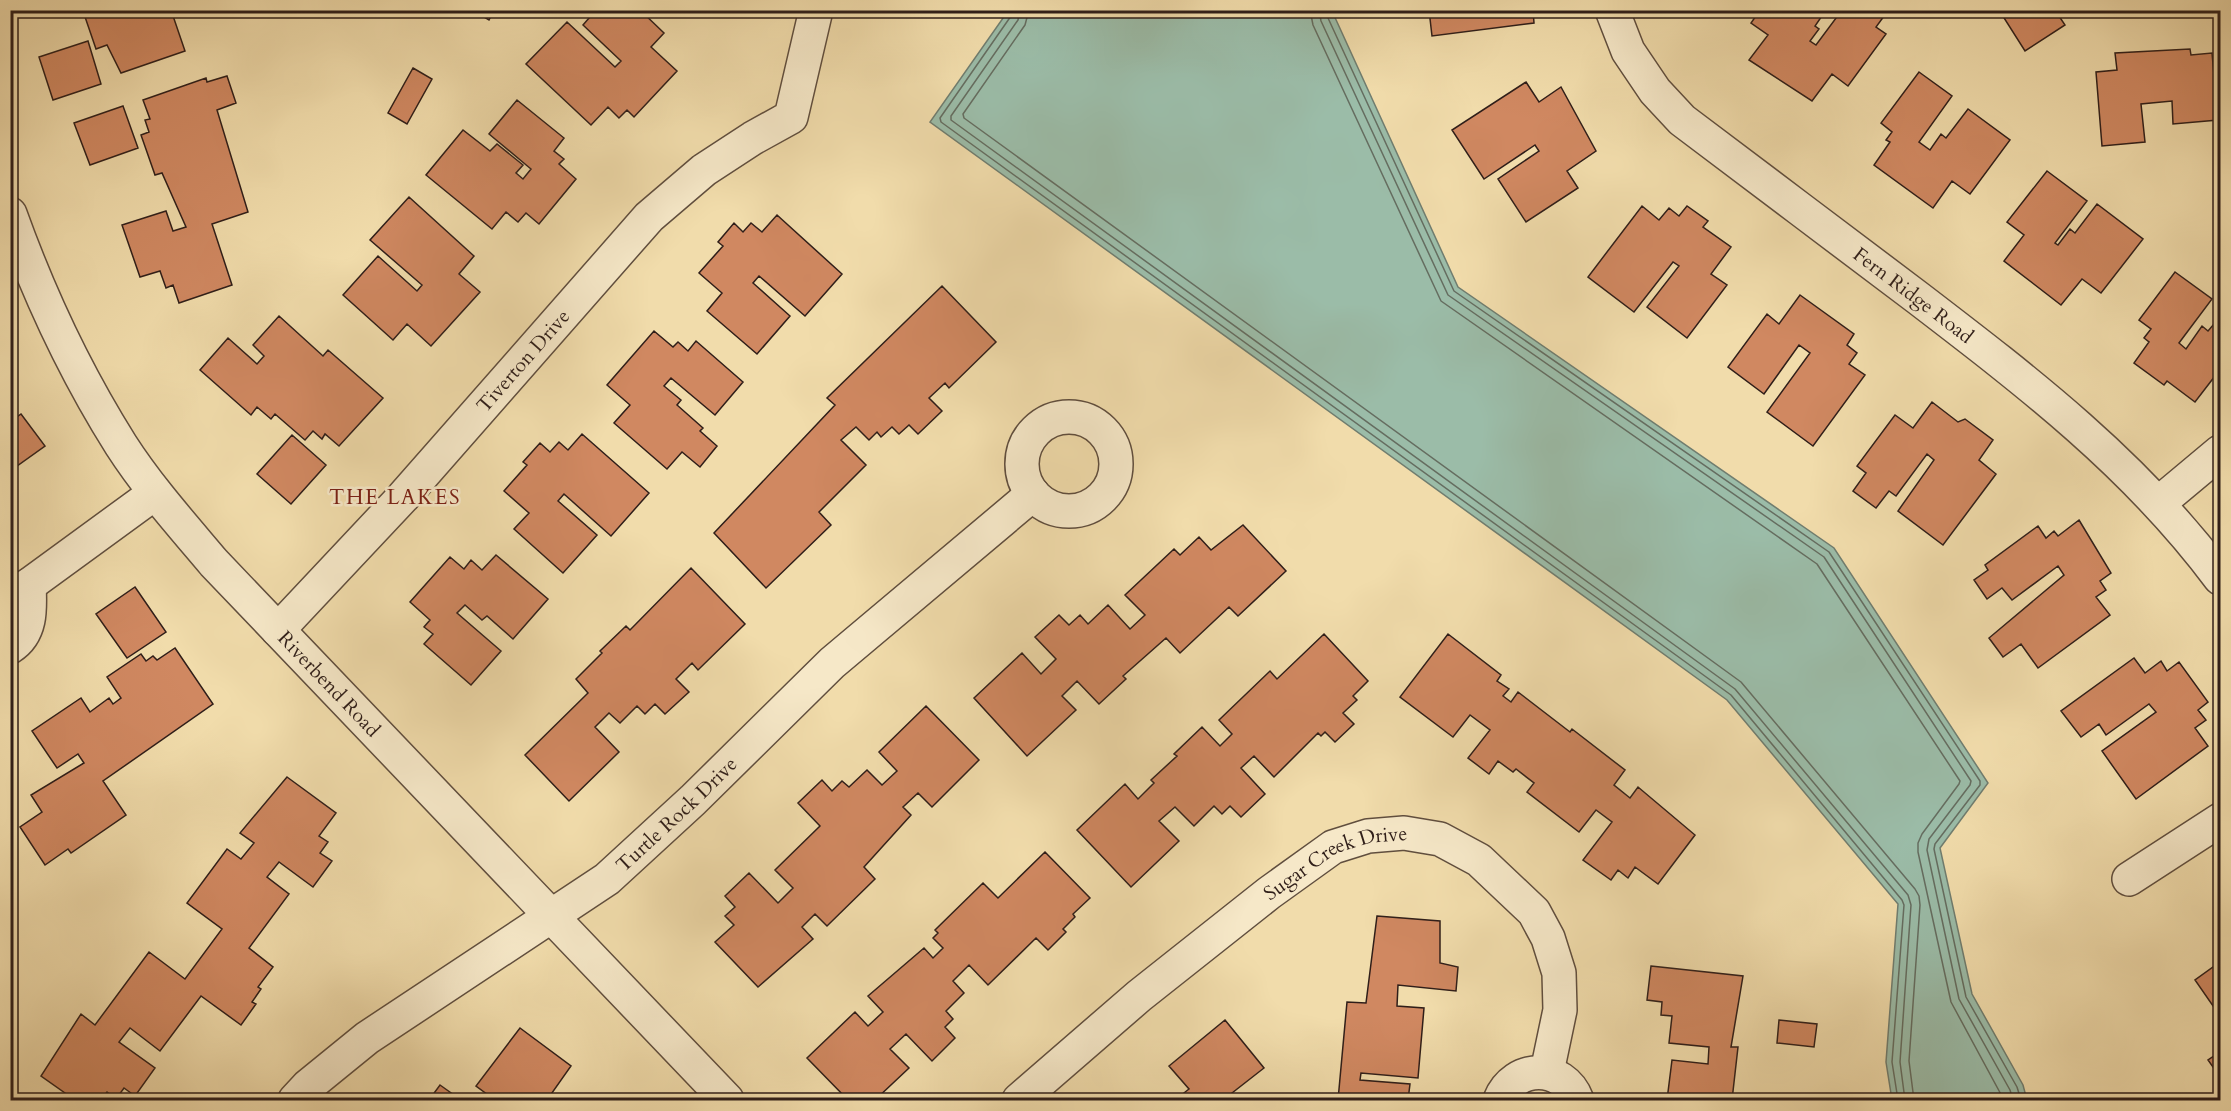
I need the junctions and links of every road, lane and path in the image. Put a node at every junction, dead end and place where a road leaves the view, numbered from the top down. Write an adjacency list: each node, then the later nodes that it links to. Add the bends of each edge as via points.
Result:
1 (816, 10): 10 (street, Tiverton Drive, via 791,117 704,170 649,217 403,497)
2 (1612, 10): 7 (street, Fern Ridge Road, via 1628,51 1655,92 1682,120 2001,361 2074,421)
3 (10, 214): 5 (street, Riverbend Road, via 74,365 122,446)
4 (2220, 452): 7 (street)
5 (155, 492): 9 (street); 10 (street, Riverbend Road, via 214,563)
6 (1033, 495): 14 (street, Turtle Rock Drive, via 832,663 608,879)
7 (2159, 503): 8 (street, Fern Ridge Road)
8 (2220, 578)
9 (20, 579): 11 (street, via 30,611 20,641)
10 (278, 630): 14 (street, Riverbend Road)
11 (10, 647)
12 (2220, 820): 13 (street)
13 (2129, 879)
14 (552, 916): 16 (street, Turtle Rock Drive, via 367,1038); 17 (street, Riverbend Road)
15 (1547, 1072): 18 (street, Sugar Creek Drive, via 1560,1010 1558,973 1548,938 1534,912 1479,860 1440,840 1404,833 1368,836 1333,847 1139,996); 19 (street, via 1530,1072 1516,1079 1504,1090); 20 (street, via 1562,1079)
16 (295, 1101)
17 (727, 1101)
18 (1019, 1101)
19 (1500, 1101)
20 (1577, 1101)

